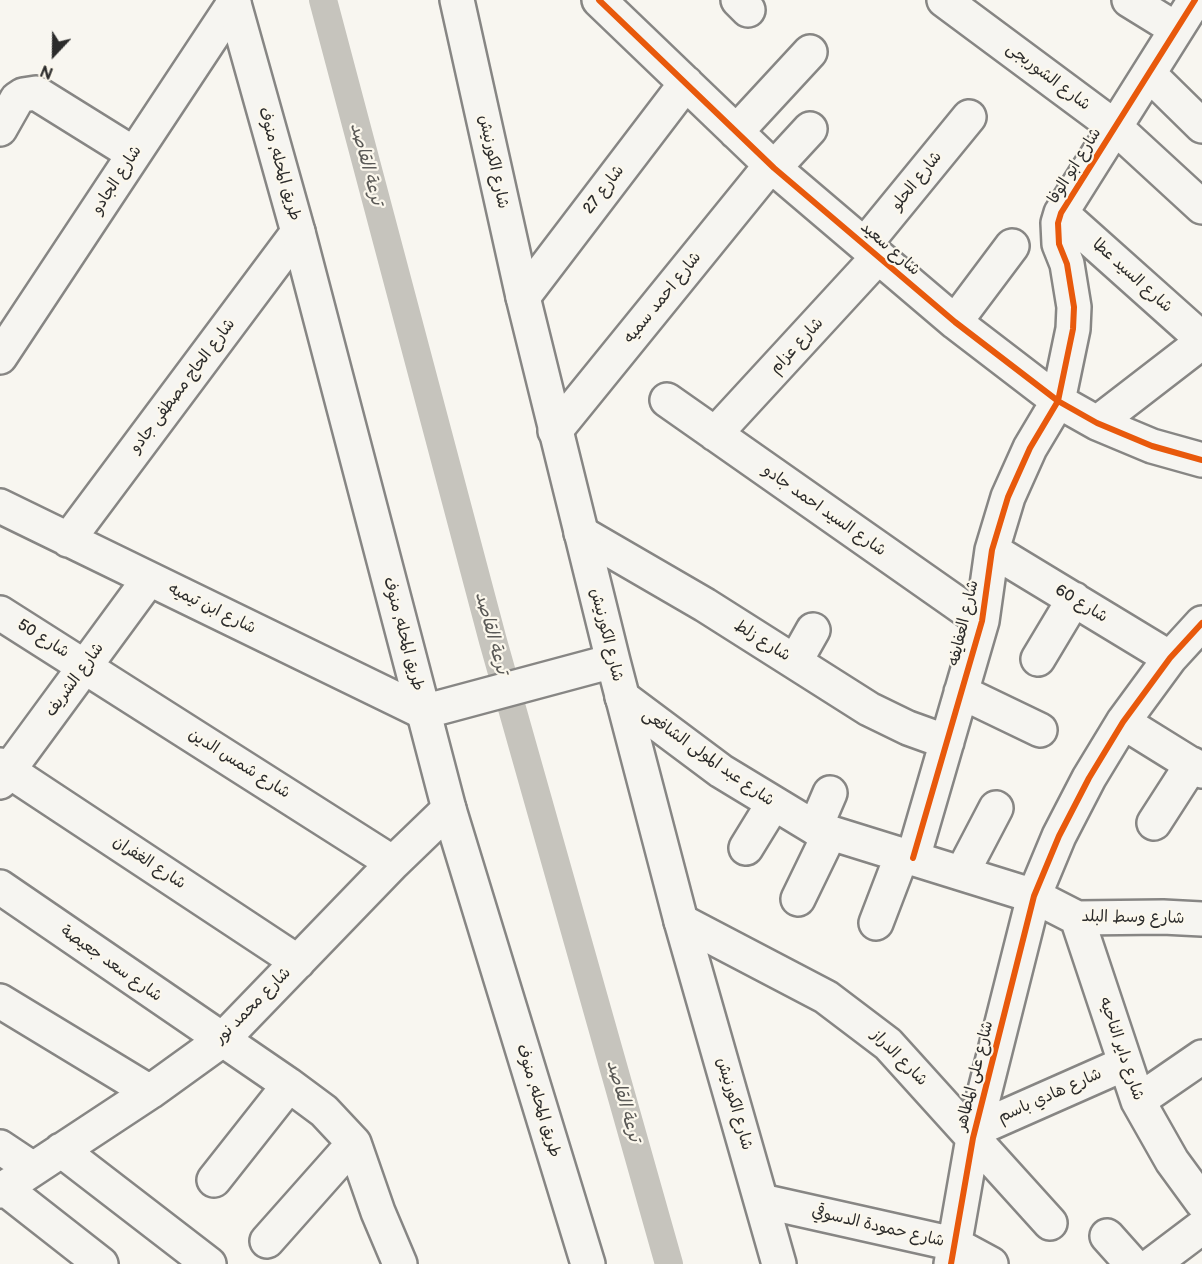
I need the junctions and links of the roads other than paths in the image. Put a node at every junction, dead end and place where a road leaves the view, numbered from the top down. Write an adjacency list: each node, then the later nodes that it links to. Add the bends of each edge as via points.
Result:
1 (457, 0): 23 (street, شارع الكورنيش)
2 (944, 0): 12 (street, شارع الشوربجى)
3 (1129, 0): 6 (street)
4 (234, 2): 16 (street, شارع الجادو); 20 (street, طريق المحله, منوف)
5 (613, 5): 9 (street, شارع سعيد)
6 (1192, 11): 8 (street, شارع ابو الوفا)
7 (810, 52): 15 (street)
8 (1149, 74): 11 (street); 12 (street, شارع ابو الوفا)
9 (686, 83): 15 (street, شارع سعيد); 23 (street, شارع 27)
10 (969, 117): 22 (street, شارع الحلو)
11 (1202, 126)
12 (1115, 128): 18 (street, شارع الشوربجى); 19 (street, شارع ابو الوفا)
13 (0, 129): 16 (street, via 17,99 36,93)
14 (810, 129): 17 (street, شارع احمد سميه)
15 (736, 132): 17 (street, شارع سعيد)
16 (134, 154): 26 (street, شارع الجادو)
17 (773, 167): 22 (street, شارع سعيد); 30 (street, شارع احمد سميه)
18 (1202, 207)
19 (1061, 213): 25 (street, شارع السيد عطا); 28 (street, شارع ابو الوفا, via 1057,233 1074,307)
20 (298, 232): 35 (street, شارع الحاج مصطفى جادو); 50 (street, طريق المحله, منوف)
21 (1012, 246): 24 (street)
22 (872, 251): 24 (street, شارع سعيد, via 921,277); 31 (street, شارع عزام)
23 (523, 297): 30 (street, شارع الكورنيش)
24 (955, 322): 28 (street, شارع سعيد)
25 (1202, 341): 29 (street)
26 (0, 357)
27 (667, 400): 31 (street, شارع السيد احمد جادو)
28 (1058, 401): 29 (street, شارع سعيد); 36 (street, شارع العفايفه, via 1030,448 1008,497)
29 (1097, 423): 32 (street, شارع سعيد, via 1152,446)
30 (555, 431): 34 (street, شارع الكورنيش)
31 (715, 434): 40 (street, شارع السيد احمد جادو)
32 (1202, 460)
33 (0, 506): 35 (street, شارع ابن تيميه)
34 (581, 533): 45 (street, شارع الكورنيش); 46 (street, شارع زلط)
35 (68, 540): 37 (street, شارع ابن تيميه)
36 (992, 550): 38 (street, شارع 60); 40 (street, شارع العفايفه)
37 (149, 579): 47 (street, شارع الشريف); 50 (street, شارع ابن تيميه)
38 (1074, 600): 43 (street, شارع 60); 44 (street)
39 (0, 613): 47 (street, شارع 50)
40 (982, 621): 48 (street, شارع العفايفه)
41 (1202, 623): 43 (street)
42 (813, 630): 46 (street)
43 (1170, 658): 51 (street)
44 (1038, 659)
45 (613, 661): 49 (street, شارع الكورنيش); 50 (street)
46 (795, 662): 53 (street, شارع زلط, via 869,709)
47 (85, 666): 55 (street, شارع الشريف); 64 (street, شارع شمس الدين)
48 (961, 692): 52 (street); 53 (street, شارع العفايفه)
49 (622, 697): 57 (street, شارع عبد المولى الشافعى, via 721,771); 71 (street, شارع الكورنيش)
50 (436, 708): 59 (street, طريق المحله, منوف)
51 (1123, 722): 54 (street); 67 (street, via 1059,836)
52 (1040, 730)
53 (947, 742): 63 (street, شارع العفايفه)
54 (1197, 768): 60 (street)
55 (3, 773): 73 (street, شارع الغفران)
56 (830, 793): 61 (street)
57 (773, 804): 61 (street, شارع عبد المولى الشافعى); 62 (street)
58 (996, 808): 65 (street)
59 (449, 809): 64 (street, شارع محمد نور); 98 (street, طريق المحله, منوف)
60 (1154, 823)
61 (823, 830): 63 (street, شارع عبد المولى الشافعى); 68 (street)
62 (746, 848)
63 (908, 856): 65 (street, شارع عبد المولى الشافعى); 72 (street, شارع العفايفه)
64 (393, 863): 73 (street, شارع محمد نور)
65 (962, 873): 67 (street, شارع عبد المولى الشافعى)
66 (0, 887): 75 (street, شارع سعد جعيصة)
67 (1034, 896): 69 (street, شارع وسط البلد); 81 (street, شارع على المطاهر)
68 (798, 899)
69 (1077, 918): 70 (street, شارع وسط البلد); 77 (street, شارع داير الناحيه)
70 (1202, 919)
71 (681, 921): 81 (street, شارع الدراز, via 791,977 858,1019 888,1044); 88 (street, شارع الكورنيش)
72 (876, 923)
73 (298, 962): 75 (street, شارع محمد نور)
74 (0, 1001): 79 (street)
75 (222, 1040): 78 (street, شارع سعد جعيصة); 79 (street, شارع محمد نور)
76 (1202, 1057): 80 (street)
77 (1124, 1064): 80 (street, شارع داير الناحيه); 81 (street, شارع هادي باسم)
78 (290, 1085): 82 (street, شارع سعد جعيصة, via 324,1111); 86 (street)
79 (150, 1092): 84 (street, شارع محمد نور)
80 (1137, 1101): 89 (street, شارع داير الناحيه, via 1172,1161)
81 (975, 1133): 90 (street, شارع الدراز); 94 (street, شارع على المطاهر)
82 (354, 1143): 93 (street); 97 (street)
83 (0, 1147): 85 (street)
84 (61, 1150): 85 (street, شارع محمد نور); 96 (street)
85 (33, 1169): 87 (street, شارع محمد نور)
86 (214, 1180)
87 (2, 1190): 95 (street)
88 (762, 1201): 94 (street, شارع حمودة الدسوقي); 99 (street, شارع الكورنيش)
89 (1202, 1202)
90 (1050, 1222)
91 (1202, 1227): 102 (street)
92 (1107, 1236): 101 (street)
93 (267, 1241)
94 (952, 1254): 100 (street, شارع حمودة الدسوقي)
95 (101, 1264)
96 (209, 1264)
97 (400, 1264)
98 (588, 1264)
99 (779, 1264)
100 (991, 1264)
101 (1132, 1264)
102 (1153, 1264)

